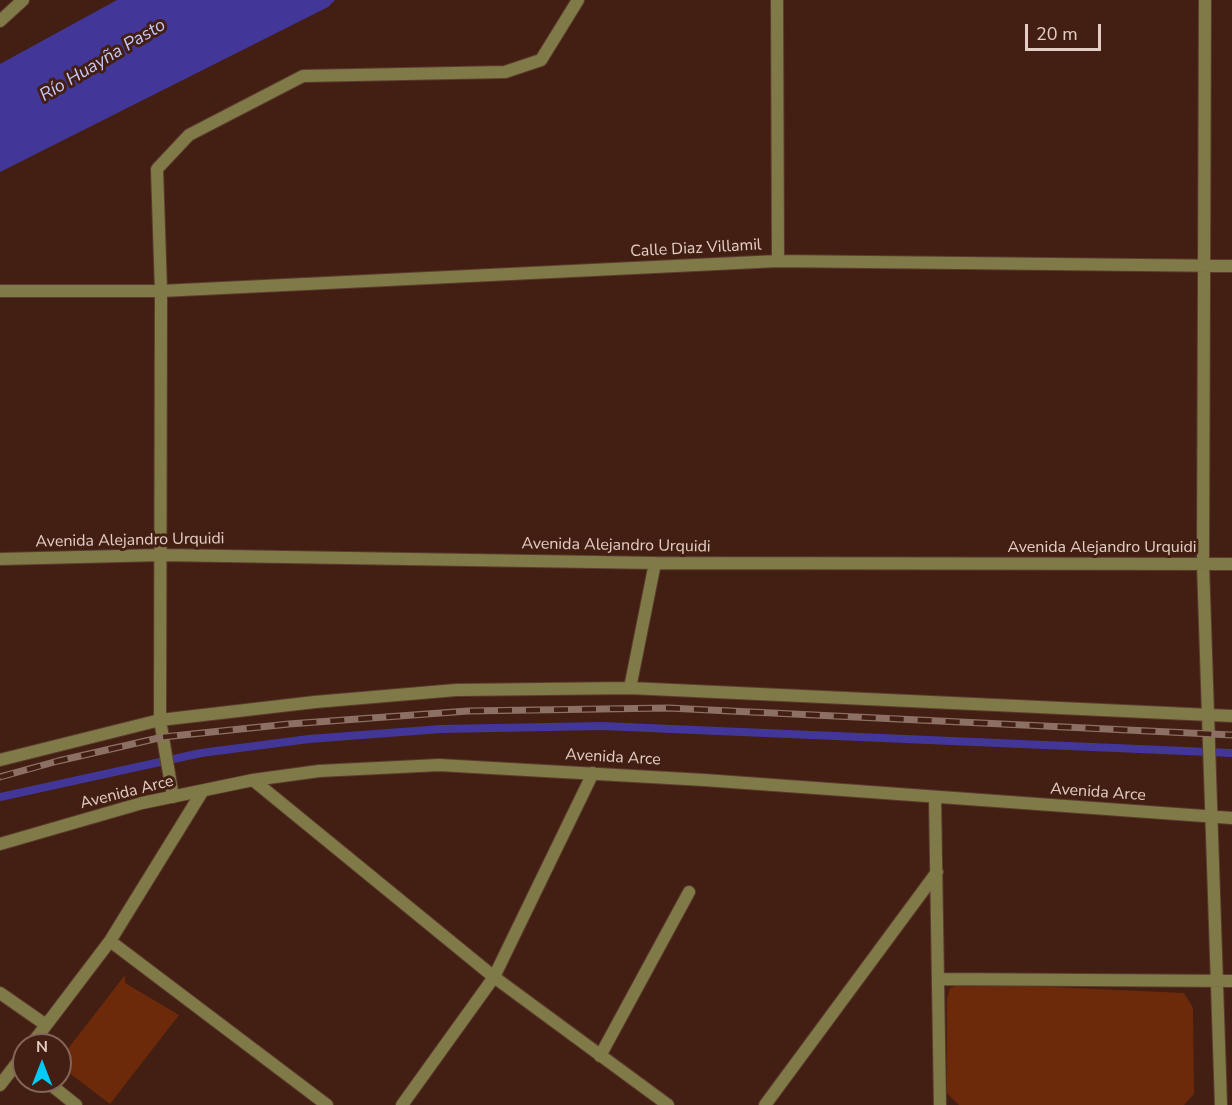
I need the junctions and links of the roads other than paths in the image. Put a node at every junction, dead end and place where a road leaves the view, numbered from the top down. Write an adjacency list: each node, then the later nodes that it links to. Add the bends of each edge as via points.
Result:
1 (23, 0): 5 (street)
2 (578, 0): 10 (street, via 541,60 506,72 303,76 189,135 157,169)
3 (777, 0): 6 (street)
4 (1205, 0): 7 (street)
5 (0, 21)
6 (778, 261): 7 (street, Calle Diaz Villamil); 10 (street, Calle Diaz Villamil)
7 (1205, 266): 8 (street, Calle Diaz Villamil); 14 (street)
8 (1232, 266)
9 (0, 291): 10 (street, Calle Diaz Villamil)
10 (161, 291): 11 (street)
11 (162, 555): 12 (street, Avenida Alejandro Urquidi); 13 (street, Avenida Alejandro Urquidi); 19 (street)
12 (0, 559)
13 (656, 563): 14 (street, Avenida Alejandro Urquidi); 16 (street)
14 (1203, 564): 15 (street, Avenida Alejandro Urquidi); 17 (street)
15 (1232, 564)
16 (630, 688): 17 (street); 19 (street, via 456,690)
17 (1209, 716): 18 (street); 26 (street)
18 (1232, 716)
19 (160, 720): 20 (street); 24 (street)
20 (0, 760)
21 (593, 773): 22 (street, Avenida Arce, via 439,765 319,771); 25 (street, Avenida Arce); 32 (street)
22 (253, 780): 23 (street, Avenida Arce); 32 (street)
23 (202, 792): 24 (street, Avenida Arce); 31 (street)
24 (172, 797): 28 (street, Avenida Arce)
25 (935, 799): 26 (street, Avenida Arce); 29 (street)
26 (1213, 818): 27 (street, Avenida Arce); 34 (street)
27 (1232, 818)
28 (0, 844)
29 (937, 872): 33 (street); 47 (street)
30 (689, 892): 39 (street)
31 (111, 941): 37 (street); 44 (street)
32 (495, 977): 39 (street); 45 (street)
33 (939, 979): 34 (street); 48 (street)
34 (1217, 979): 35 (street); 49 (street)
35 (1232, 981)
36 (0, 993): 37 (street)
37 (46, 1025): 38 (street)
38 (40, 1033)
39 (600, 1056): 46 (street)
40 (12, 1071): 41 (street)
41 (0, 1085)
42 (61, 1093): 43 (street)
43 (76, 1105)
44 (327, 1105)
45 (402, 1105)
46 (668, 1105)
47 (765, 1105)
48 (940, 1105)
49 (1221, 1105)

